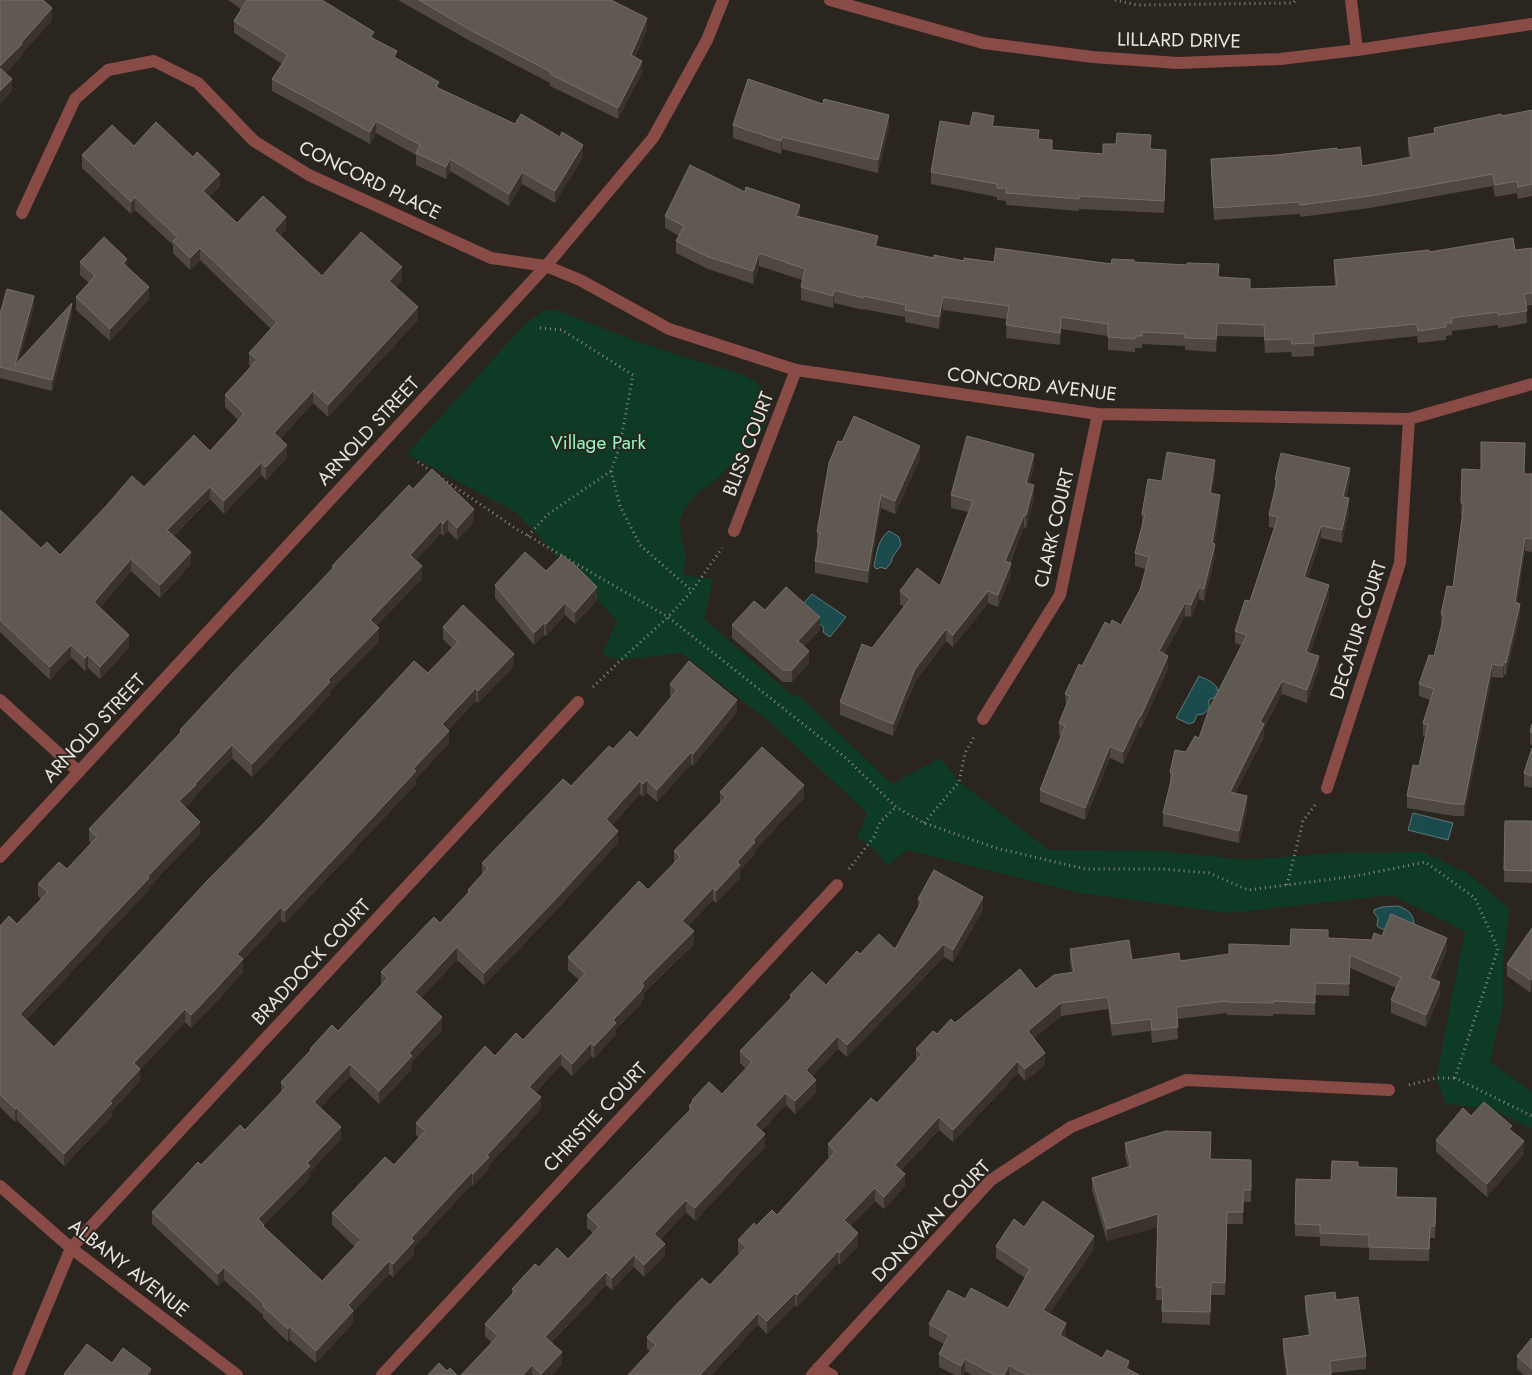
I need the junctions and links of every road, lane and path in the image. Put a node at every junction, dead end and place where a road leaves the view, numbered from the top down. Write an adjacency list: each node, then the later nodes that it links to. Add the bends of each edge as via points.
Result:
1 (723, 0): 9 (street, ARNOLD STREET, via 707,40 653,138)
2 (830, 0): 7 (street, LILLARD DRIVE, via 983,43 1093,57 1178,63 1280,59)
3 (1115, 0): 4 (path, via 1137,5 1293,3)
4 (1296, 0)
5 (1351, 0): 7 (street)
6 (1532, 24): 7 (street, LILLARD DRIVE)
7 (1357, 50)
8 (22, 214): 9 (street, CONCORD PLACE, via 75,99 108,70 154,62 198,83 254,140 310,176 491,258)
9 (546, 266): 11 (street, CONCORD AVENUE, via 580,280 669,329); 24 (street, ARNOLD STREET)
10 (540, 328): 16 (path, via 562,330 633,375 620,445)
11 (796, 370): 13 (street, CONCORD AVENUE); 17 (street, BLISS COURT)
12 (1532, 384): 14 (street, CONCORD AVENUE)
13 (1098, 414): 14 (street, CONCORD AVENUE); 23 (street, CLARK COURT, via 1060,595)
14 (1409, 419): 25 (street, DECATUR COURT, via 1400,563)
15 (418, 462): 18 (path)
16 (611, 471): 18 (path, via 547,515); 19 (path, via 620,506 640,545)
17 (734, 531): 19 (path)
18 (528, 536): 20 (path)
19 (692, 591): 20 (path)
20 (668, 617): 22 (path); 26 (path, via 846,758)
21 (0, 700): 24 (street)
22 (578, 702): 35 (street, BRADDOCK COURT)
23 (983, 719): 27 (path, via 965,753 959,782)
24 (79, 772): 28 (street, ARNOLD STREET)
25 (1328, 788): 30 (path, via 1303,821)
26 (896, 807): 27 (path); 29 (path, via 880,822 874,837)
27 (924, 823): 30 (path, via 996,848 1085,869 1163,869 1209,873 1248,890)
28 (0, 857)
29 (837, 885): 39 (street, CHRISTIE COURT)
30 (1287, 885): 31 (path, via 1425,862 1475,898 1498,950)
31 (1454, 1078): 32 (path, via 1436,1078); 33 (path)
32 (1389, 1090): 36 (street, DONOVAN COURT, via 1186,1080 1070,1127 991,1180)
33 (1532, 1116)
34 (0, 1186): 35 (street, ALBANY AVENUE)
35 (71, 1248): 37 (street); 38 (street, ALBANY AVENUE)
36 (815, 1372): 40 (street)
37 (18, 1375)
38 (237, 1375)
39 (382, 1375)
40 (832, 1375)

